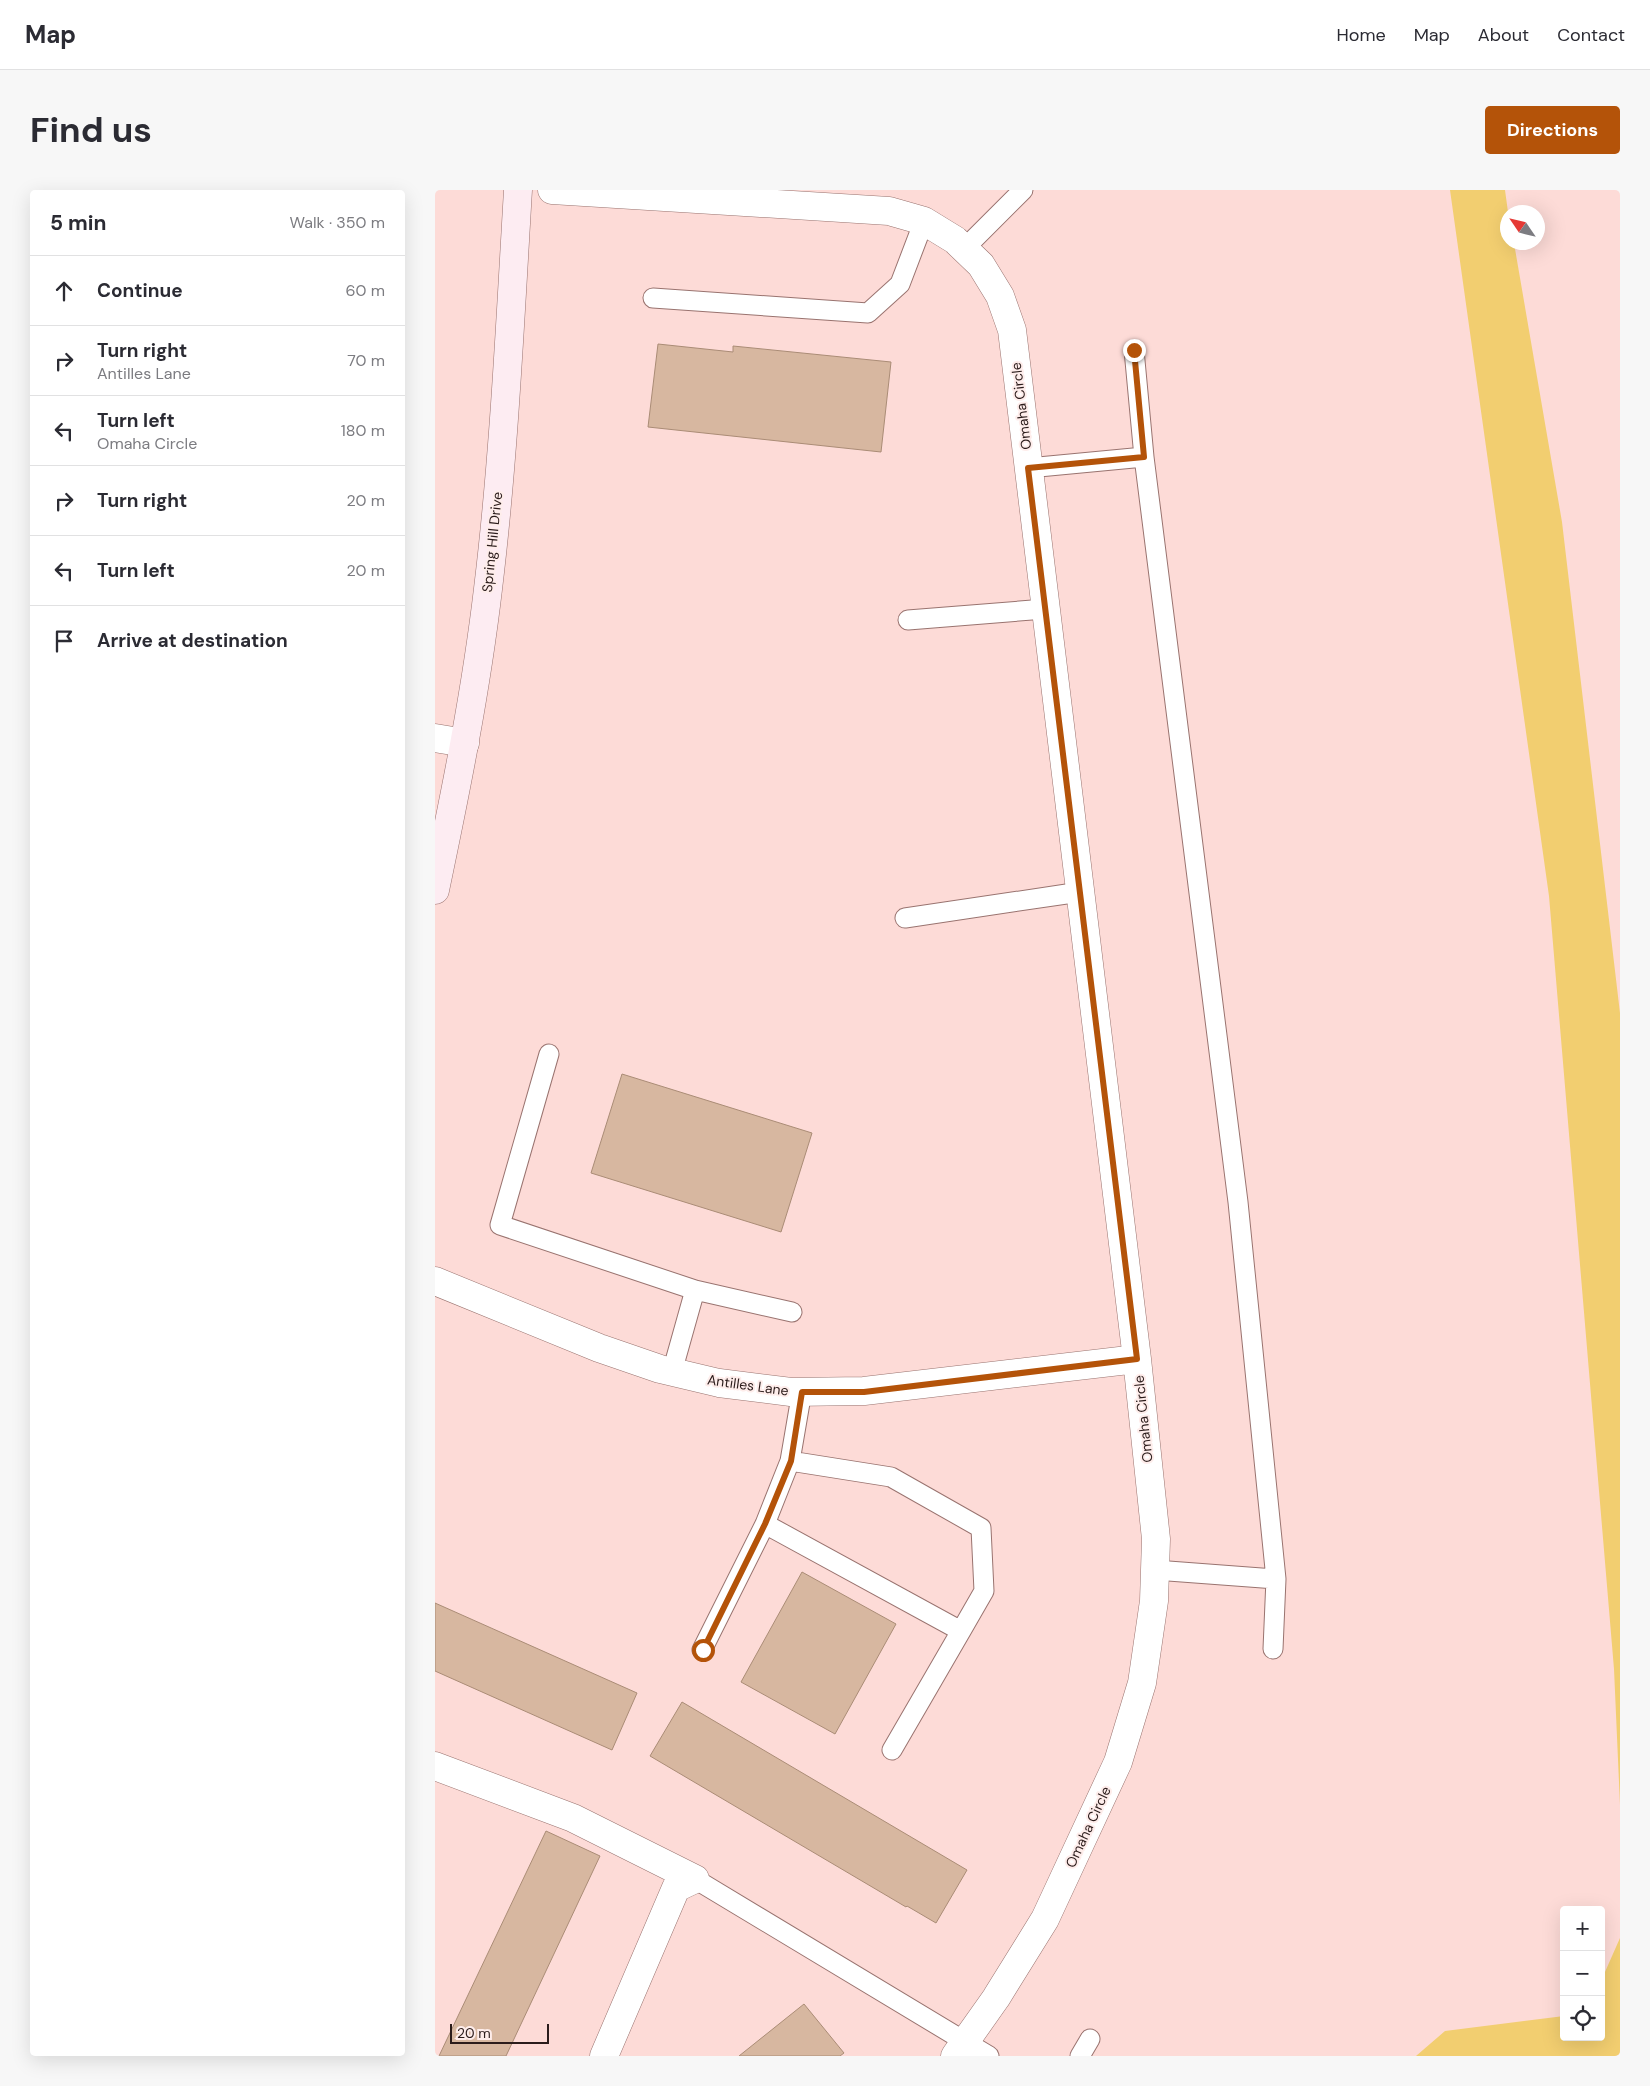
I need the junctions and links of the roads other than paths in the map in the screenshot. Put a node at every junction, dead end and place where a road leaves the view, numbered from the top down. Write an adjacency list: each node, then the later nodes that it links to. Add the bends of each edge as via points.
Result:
1 (518, 190): 14 (main road, Spring Hill Drive, via 504,418 491,561)
2 (552, 190): 4 (street, Omaha Circle)
3 (1023, 190): 6 (lane)
4 (723, 195): 5 (street, Omaha Circle, via 889,211)
5 (924, 222): 6 (street, Omaha Circle, via 955,240); 7 (lane, via 900,284 868,313)
6 (965, 250): 10 (street, Omaha Circle, via 981,265 1000,296 1012,330)
7 (653, 298)
8 (1134, 350): 9 (lane)
9 (1144, 457): 10 (lane); 28 (lane, via 1237,1192)
10 (1028, 468): 11 (street, Omaha Circle)
11 (1045, 609): 12 (lane); 16 (street, Omaha Circle)
12 (908, 620)
13 (435, 738): 14 (street)
14 (465, 743): 15 (main road, Spring Hill Drive)
15 (435, 890)
16 (1080, 892): 17 (lane); 22 (street, Omaha Circle)
17 (905, 918)
18 (549, 1054): 20 (lane, via 500,1225)
19 (435, 1281): 23 (street, Antilles Lane, via 599,1348)
20 (695, 1290): 21 (lane); 23 (lane)
21 (792, 1312)
22 (1137, 1359): 24 (street, Antilles Lane, via 864,1392); 27 (street, Omaha Circle, via 1156,1540)
23 (672, 1372): 24 (street, Antilles Lane, via 719,1383)
24 (802, 1392): 25 (lane)
25 (791, 1461): 26 (lane); 29 (lane, via 891,1477 981,1528 984,1591)
26 (765, 1524): 29 (lane); 30 (lane)
27 (1155, 1570): 28 (lane); 36 (street, Omaha Circle, via 1154,1601 1142,1684 1118,1762 1045,1918 996,1998)
28 (1276, 1579): 31 (lane)
29 (961, 1631): 32 (lane)
30 (703, 1650)
31 (1273, 1650)
32 (892, 1750)
33 (435, 1766): 34 (street, via 573,1818)
34 (695, 1879): 36 (lane); 37 (street, via 676,1888)
35 (1090, 2039): 39 (lane)
36 (960, 2048): 38 (lane)
37 (604, 2056)
38 (989, 2056)
39 (1080, 2056)

